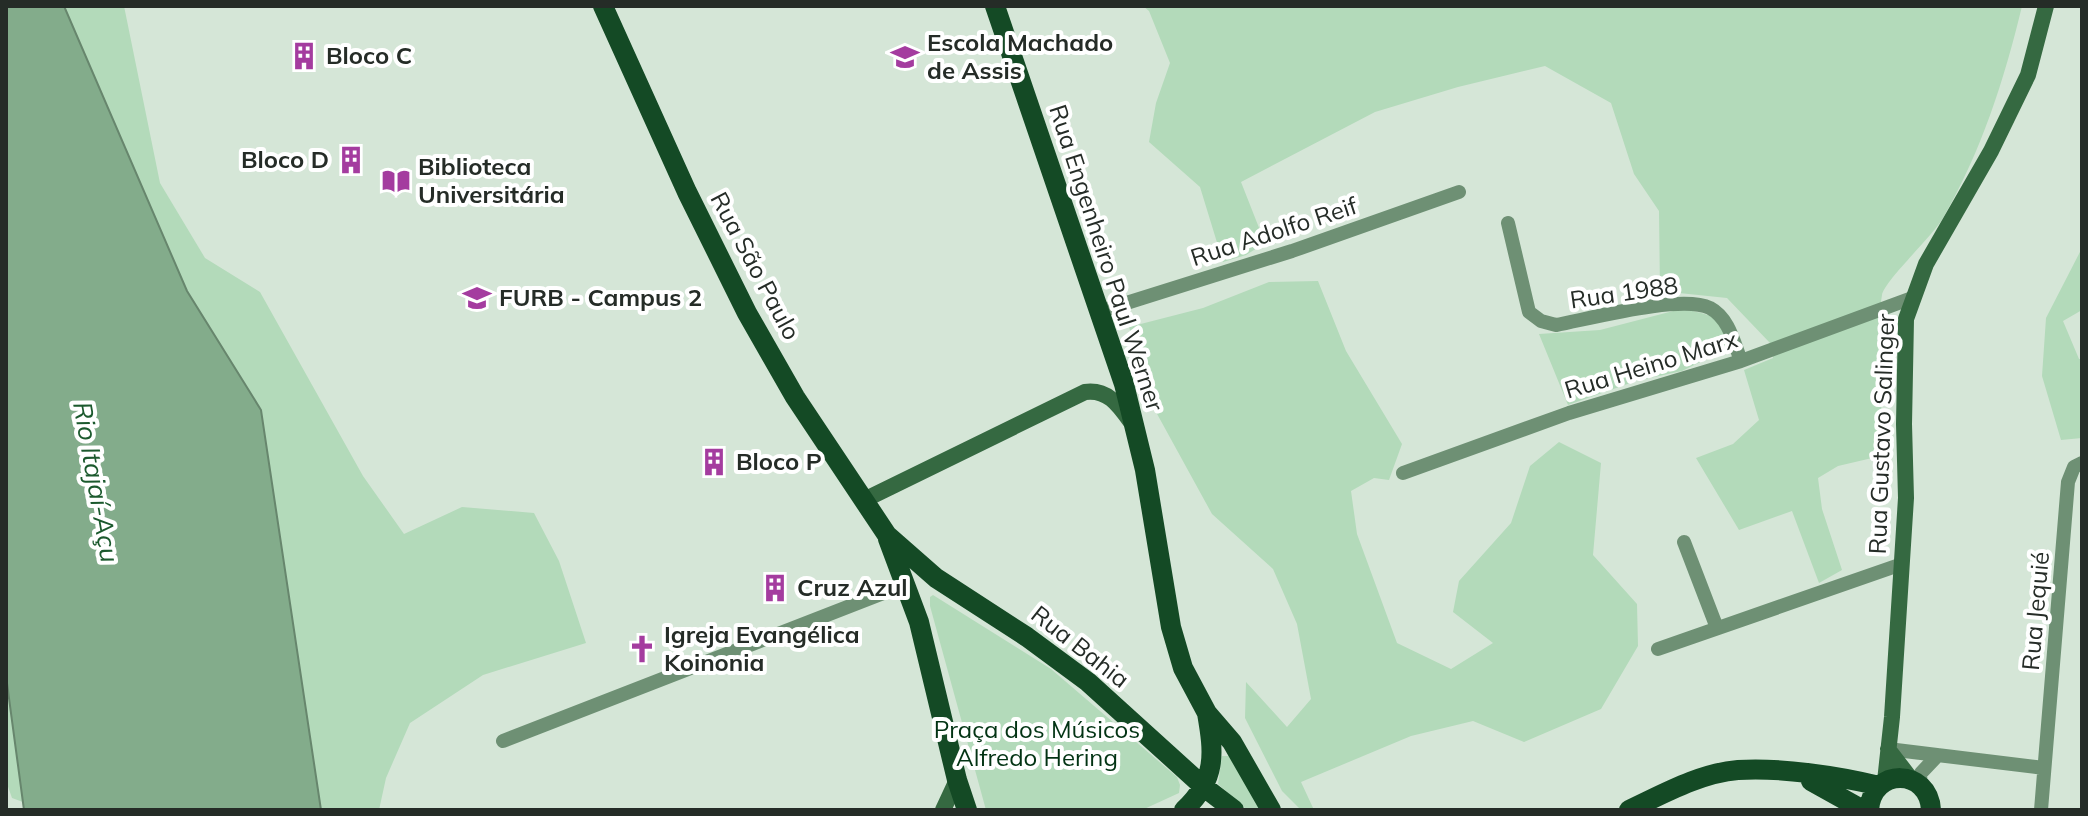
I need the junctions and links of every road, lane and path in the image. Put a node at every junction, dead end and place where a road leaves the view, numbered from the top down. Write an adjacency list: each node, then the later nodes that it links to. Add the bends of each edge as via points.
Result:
1 (995, 6): 7 (main road, Rua Engenheiro Paul Werner)
2 (2046, 6): 6 (street, Rua Gustavo Salinger, via 2028,75)
3 (609, 8): 12 (main road, Rua São Paulo, via 687,192 747,313)
4 (1459, 192): 7 (street, Rua Adolfo Reif)
5 (1508, 223): 8 (street, Rua 1988, via 1529,312 1541,321 1556,325 1676,304 1709,308 1728,327)
6 (1912, 298): 8 (street, Rua Heino Marx); 15 (street, Rua Gustavo Salinger, via 1905,334)
7 (1101, 311): 9 (main road, Rua Engenheiro Paul Werner)
8 (1741, 361): 11 (street, Rua Heino Marx, via 1569,413)
9 (1136, 429): 12 (street, via 1112,398 1085,392); 19 (main road, Rua Engenheiro Paul Werner, via 1171,627 1183,668)
10 (2082, 463): 23 (street, Rua Jequié, via 2074,467 2068,482)
11 (1403, 473)
12 (864, 500): 13 (main road, Rua São Paulo)
13 (887, 535): 16 (main road); 28 (main road, Rua Bahia, via 936,578 1088,682)
14 (1684, 542): 17 (street)
15 (1902, 564): 17 (street); 21 (street, Rua Gustavo Salinger)
16 (904, 585): 20 (street); 25 (main road, via 919,622)
17 (1717, 628): 18 (street)
18 (1658, 649)
19 (1207, 713): 28 (main road, Rua Engenheiro Paul Werner, via 1213,743 1211,773); 34 (main road, Rua Engenheiro Paul Werner, via 1232,742)
20 (503, 741)
21 (1888, 749): 22 (street); 26 (street); 27 (street, Rua Gustavo Salinger)
22 (1938, 755): 23 (street); 26 (street)
23 (2044, 768): 39 (street, Rua Jequié)
24 (1792, 773): 27 (main road); 35 (main road, via 1716,774); 36 (main road)
25 (957, 780): 30 (street); 31 (main road)
26 (1915, 782): 27 (main road, via 1893,778); 38 (main road, via 1928,794)
27 (1882, 784): 37 (main road)
28 (1204, 787): 29 (main road, Rua Bahia); 32 (main road)
29 (1230, 807): 33 (main road)
30 (943, 810)
31 (967, 810)
32 (1184, 810)
33 (1202, 810)
34 (1271, 810)
35 (1629, 810)
36 (1863, 810)
37 (1869, 810)
38 (1931, 810)
39 (2041, 810)

